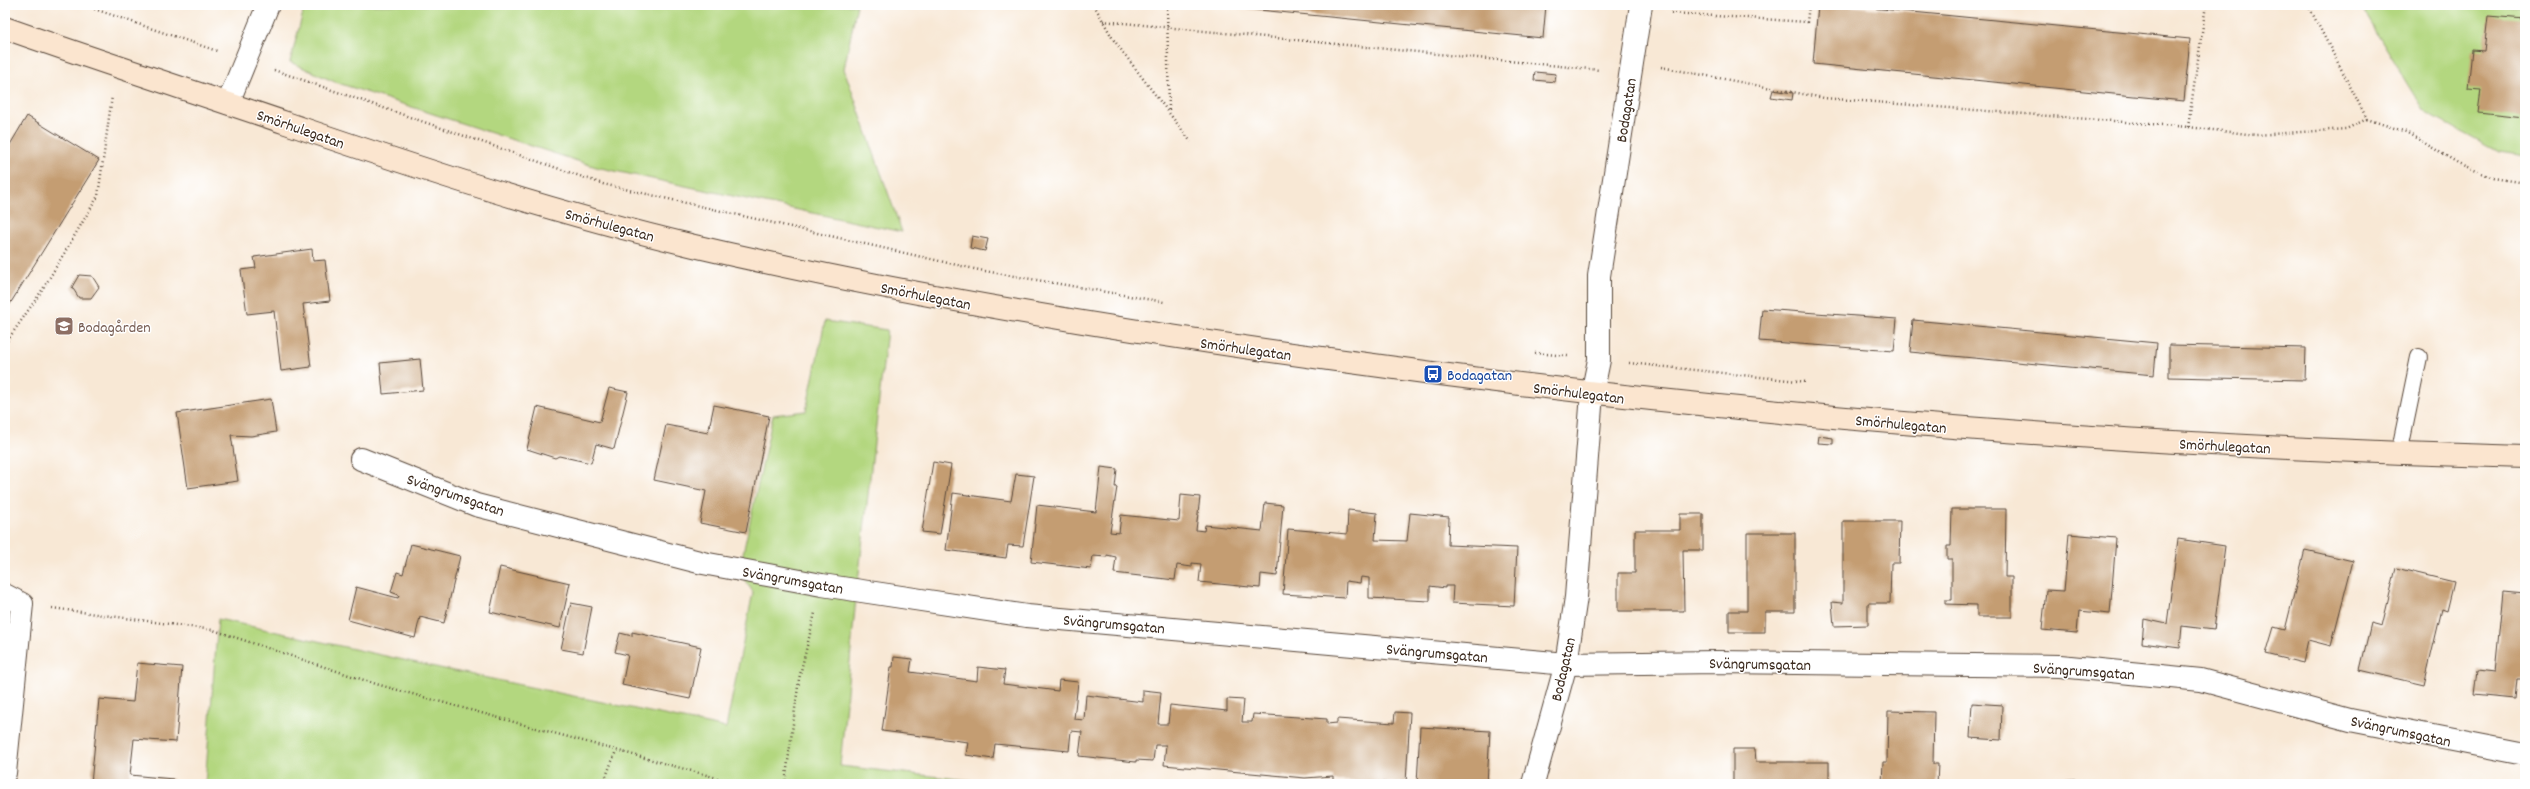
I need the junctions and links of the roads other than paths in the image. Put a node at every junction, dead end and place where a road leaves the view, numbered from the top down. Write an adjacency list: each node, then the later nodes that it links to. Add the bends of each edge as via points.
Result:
1 (268, 5): 4 (street)
2 (1641, 8): 6 (street, Bodagatan, via 1599,276 1599,360)
3 (5, 28): 4 (street, Smörhulegatan)
4 (228, 103): 6 (street, Smörhulegatan, via 467,184 691,245 846,279 1121,330)
5 (2419, 357): 7 (lane)
6 (1592, 394): 7 (street, Smörhulegatan, via 1833,418 2144,442); 11 (street, Bodagatan, via 1576,597)
7 (2399, 454): 8 (street, Smörhulegatan)
8 (2525, 457)
9 (361, 459): 11 (street, Svängrumsgatan, via 476,505 703,563 822,585 1027,616)
10 (14, 599): 13 (street)
11 (1566, 664): 12 (street, Svängrumsgatan, via 1718,662 2060,666 2201,680 2350,720); 14 (street, Bodagatan)
12 (2525, 754)
13 (5, 773)
14 (1533, 784)

